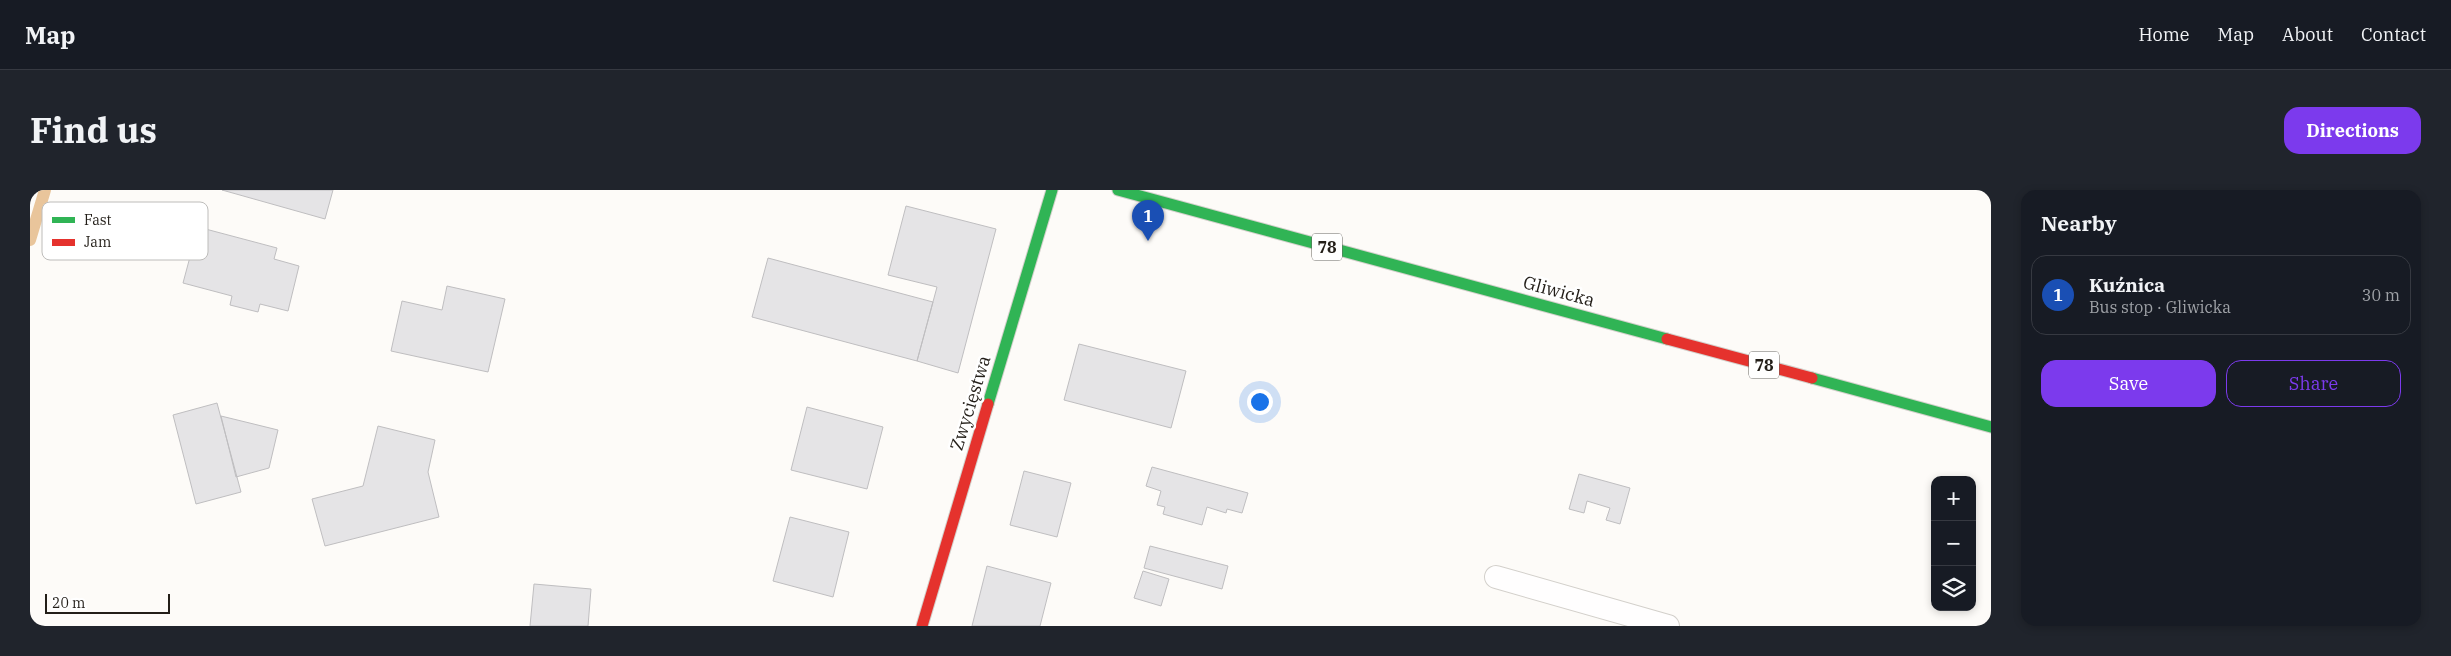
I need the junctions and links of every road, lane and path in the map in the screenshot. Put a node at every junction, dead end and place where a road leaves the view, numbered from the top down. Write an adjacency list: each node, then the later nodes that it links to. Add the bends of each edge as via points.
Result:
1 (1052, 190): 5 (main road, Zwycięstwa)
2 (1118, 190): 3 (main road, Gliwicka / 78)
3 (1991, 427)
4 (1496, 577): 6 (lane)
5 (922, 626)
6 (1668, 626)

